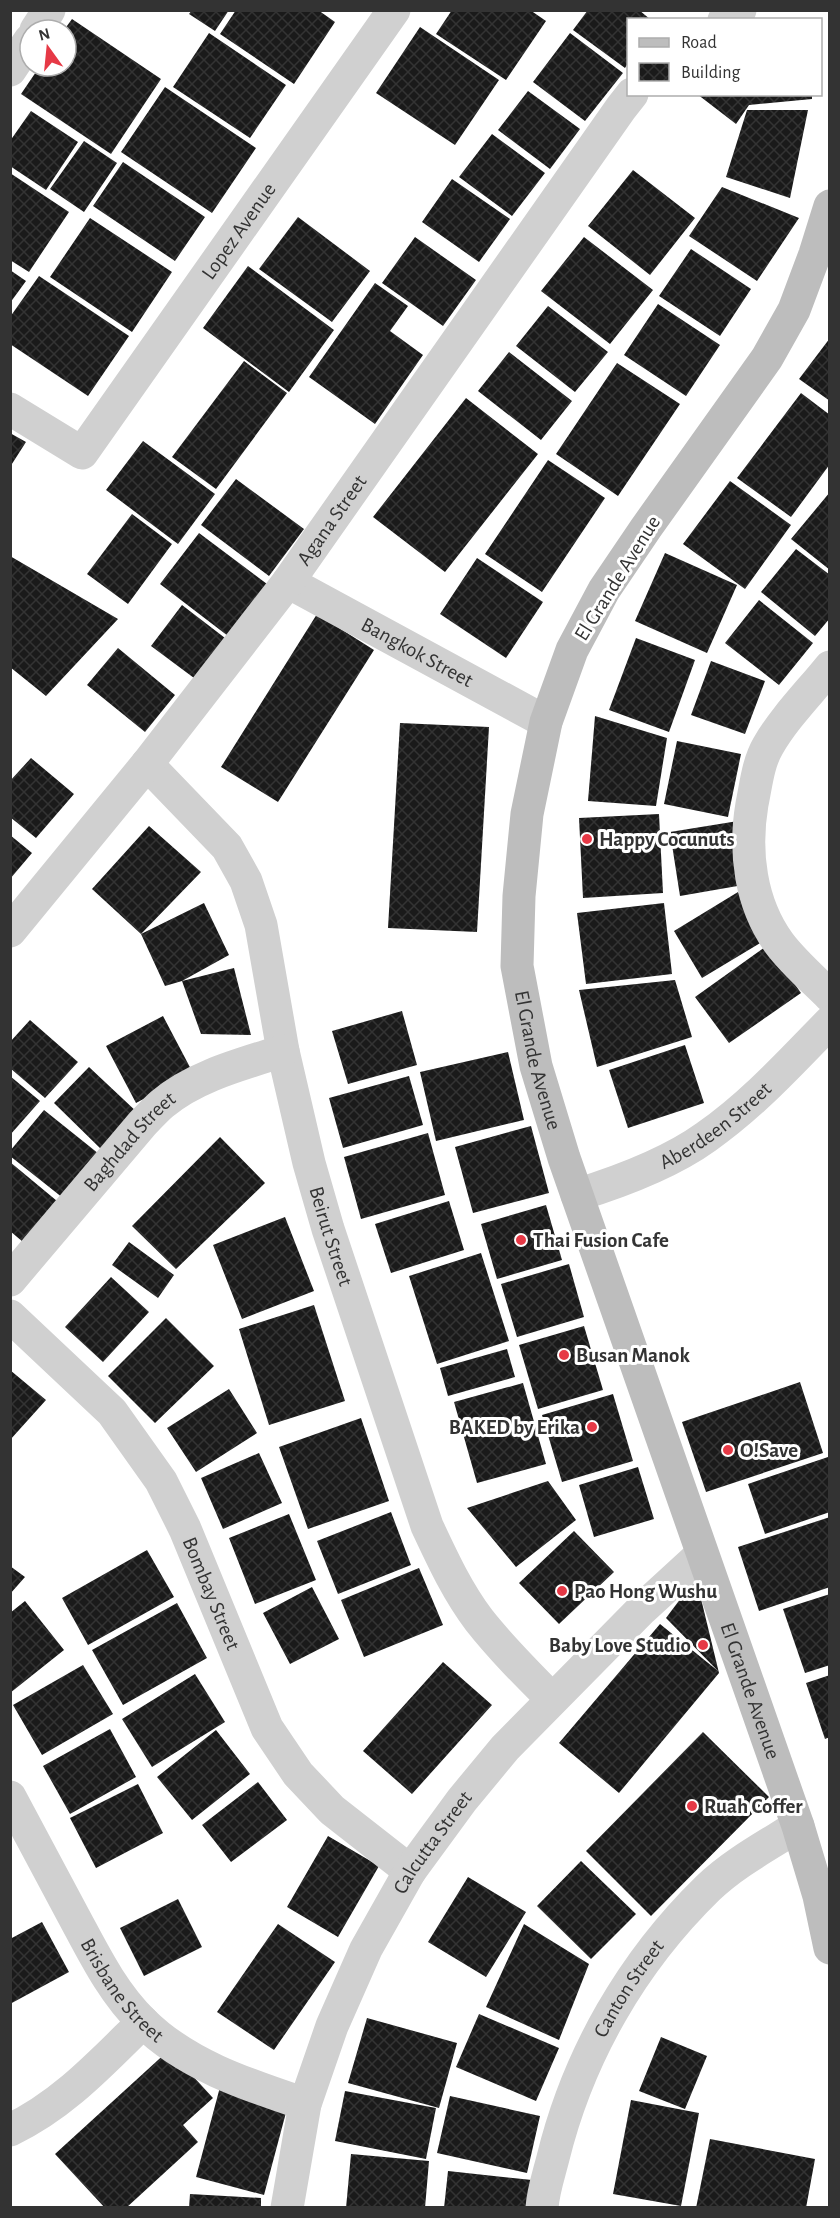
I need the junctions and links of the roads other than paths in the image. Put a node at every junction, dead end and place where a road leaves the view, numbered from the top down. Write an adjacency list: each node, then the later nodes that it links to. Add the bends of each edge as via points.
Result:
1 (394, 10): 6 (street, Lopez Avenue, via 82,453)
2 (740, 10): 3 (street)
3 (727, 18)
4 (630, 96): 7 (street, Agana Street)
5 (830, 206): 9 (street, El Grande Avenue, via 794,310 767,358 604,590 572,650)
6 (10, 409)
7 (288, 582): 9 (street, Bangkok Street); 10 (street, Agana Street)
8 (830, 667): 12 (street, via 767,748 757,776 748,829 750,875 760,908 779,943)
9 (546, 722): 15 (street, El Grande Avenue, via 527,814 517,966 536,1066)
10 (147, 764): 11 (street, Agana Street); 14 (street, Beirut Street, via 227,847 246,881 261,925)
11 (10, 931)
12 (830, 996)
13 (830, 1022): 15 (street, Aberdeen Street, via 740,1111 705,1139 615,1183)
14 (283, 1051): 16 (street, Baghdad Street, via 205,1079 163,1103); 19 (street, Beirut Street, via 328,1228 427,1526 449,1573 479,1619)
15 (577, 1195): 18 (street, El Grande Avenue)
16 (10, 1280)
17 (10, 1316): 22 (street, Bombay Street, via 112,1412 161,1481 185,1529 267,1728 298,1774 332,1809)
18 (702, 1554): 19 (street, Calcutta Street); 21 (street, El Grande Avenue)
19 (552, 1699): 22 (street, Calcutta Street, via 462,1800)
20 (10, 1797): 24 (street, Brisbane Street, via 93,1952 118,1993)
21 (798, 1826): 23 (street, El Grande Avenue); 28 (street, Canton Street, via 710,1886 667,1931 636,1972 603,2025 573,2088)
22 (410, 1871): 25 (street, Calcutta Street, via 366,1949 332,2026)
23 (830, 1948)
24 (143, 2022): 25 (street, Brisbane Street, via 177,2049 217,2071); 26 (street, via 59,2100)
25 (305, 2104): 27 (street, Calcutta Street)
26 (10, 2130)
27 (287, 2208)
28 (542, 2208)

